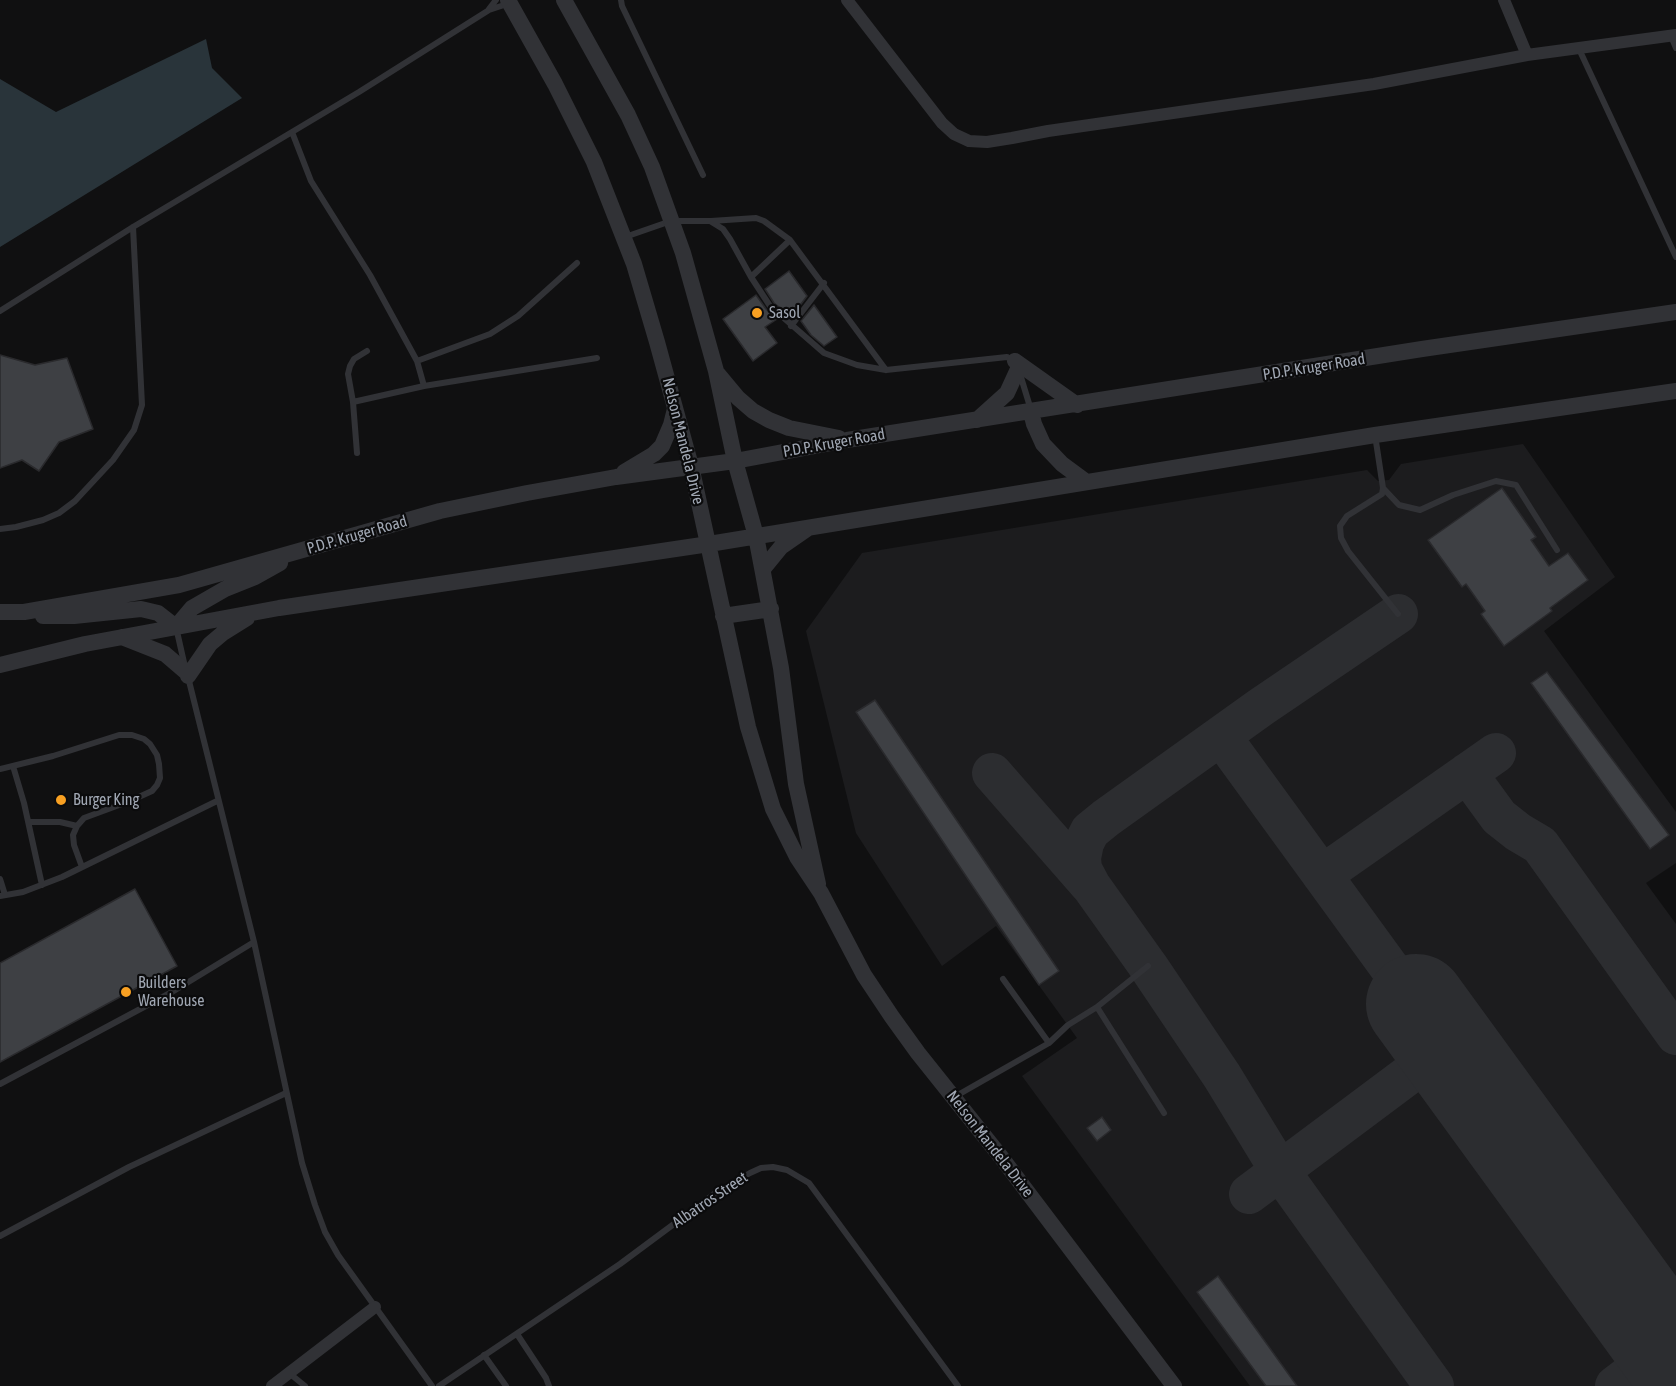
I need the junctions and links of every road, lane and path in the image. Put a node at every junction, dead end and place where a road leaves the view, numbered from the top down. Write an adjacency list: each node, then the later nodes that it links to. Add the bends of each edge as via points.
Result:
1 (564, 0): 12 (street, Nelson Mandela Drive, via 628,116)
2 (621, 0): 11 (lane)
3 (847, 0): 9 (street, via 942,123 969,141 1004,140 1374,84)
4 (1504, 0): 9 (street)
5 (508, 1): 6 (lane); 6 (lane); 15 (street, Nelson Mandela Drive, via 594,162)
6 (489, 10): 10 (lane)
7 (1674, 40): 8 (street)
8 (1579, 49): 9 (street); 17 (lane)
9 (1527, 55)
10 (292, 132): 14 (lane); 26 (lane, via 311,181 370,275)
11 (704, 176)
12 (671, 221): 13 (lane); 15 (lane); 29 (street, Nelson Mandela Drive)
13 (710, 221): 16 (lane, via 756,218); 19 (lane, via 723,229)
14 (133, 226): 21 (lane); 46 (lane, via 142,405 134,430 75,501 59,513)
15 (624, 237): 34 (street, Nelson Mandela Drive)
16 (790, 240): 19 (lane); 20 (lane)
17 (1676, 257)
18 (577, 263): 26 (lane, via 518,316 490,334)
19 (751, 277): 23 (lane, via 770,306)
20 (824, 284): 23 (lane); 28 (lane)
21 (0, 311)
22 (1676, 312): 33 (street, P.D.P. Kruger Road)
23 (791, 326): 28 (lane, via 824,353)
24 (367, 351): 32 (lane, via 350,366)
25 (597, 358): 30 (lane)
26 (417, 361): 30 (lane)
27 (1016, 365): 28 (lane, via 1006,357); 33 (street); 35 (lane); 36 (street, via 1007,393)
28 (886, 370)
29 (716, 371): 38 (street, via 738,398 769,420); 40 (street, Nelson Mandela Drive)
30 (424, 387): 32 (lane)
31 (1676, 391): 37 (street)
32 (353, 402): 39 (lane)
33 (1077, 405): 35 (street, P.D.P. Kruger Road)
34 (675, 408): 41 (street, Nelson Mandela Drive); 42 (street, via 662,446)
35 (1031, 412): 36 (street, P.D.P. Kruger Road); 43 (street, via 1043,444)
36 (977, 420): 38 (street, P.D.P. Kruger Road)
37 (1375, 435): 43 (street); 44 (lane)
38 (847, 440): 40 (street, P.D.P. Kruger Road)
39 (357, 453)
40 (735, 461): 41 (street, P.D.P. Kruger Road); 47 (street, Nelson Mandela Drive)
41 (691, 466): 42 (street, P.D.P. Kruger Road); 48 (street, Nelson Mandela Drive)
42 (616, 477): 50 (street, P.D.P. Kruger Road, via 440,511)
43 (1085, 481): 45 (street)
44 (1383, 488): 49 (lane, via 1399,505 1420,510 1496,481 1516,485); 56 (lane, via 1382,494 1347,516 1340,526 1341,538)
45 (810, 527): 47 (street); 51 (street, via 781,548)
46 (0, 529)
47 (756, 536): 48 (street); 51 (street, Nelson Mandela Drive)
48 (709, 544): 55 (street); 57 (street, Nelson Mandela Drive)
49 (1557, 550)
50 (290, 554): 54 (street, P.D.P. Kruger Road, via 179,585); 58 (street, via 271,569 192,608)
51 (763, 569): 52 (street, Nelson Mandela Drive)
52 (771, 609): 57 (street); 70 (street, Nelson Mandela Drive, via 796,784)
53 (0, 612): 54 (street, P.D.P. Kruger Road)
54 (24, 612): 58 (street, via 54,617 141,609 158,613)
55 (255, 612): 58 (street); 61 (street, via 210,644)
56 (1398, 614)
57 (723, 616): 70 (street, Nelson Mandela Drive, via 748,727 773,809)
58 (176, 627): 59 (street); 61 (lane)
59 (122, 637): 60 (street); 61 (street, via 165,654)
60 (0, 665)
61 (187, 674): 64 (lane)
62 (14, 766): 63 (lane); 65 (lane); 66 (lane, via 119,735 132,735 150,744 157,755 160,778 152,791 84,819)
63 (0, 769)
64 (217, 801): 67 (lane); 72 (lane)
65 (28, 822): 66 (lane); 69 (lane)
66 (77, 826): 67 (lane, via 74,845)
67 (82, 867): 69 (lane)
68 (0, 879): 71 (lane)
69 (42, 885): 71 (lane)
70 (820, 893): 79 (street, Nelson Mandela Drive, via 870,983)
71 (2, 896)
72 (254, 942): 77 (lane, via 171,992); 78 (lane)
73 (1148, 966): 75 (lane)
74 (1004, 979): 76 (lane)
75 (1097, 1007): 76 (lane); 80 (lane)
76 (1049, 1043): 79 (lane)
77 (0, 1084)
78 (286, 1093): 81 (lane, via 129,1167); 82 (lane, via 302,1163 325,1232)
79 (954, 1098): 93 (street, Nelson Mandela Drive)
80 (1164, 1113)
81 (0, 1236)
82 (375, 1307): 85 (street); 88 (lane)
83 (517, 1334): 84 (lane, Albatros Street); 91 (lane); 92 (lane, Albatros Street, via 717,1192 761,1168 773,1167 787,1170 808,1183)
84 (484, 1355): 89 (lane, Albatros Street); 90 (lane)
85 (288, 1373): 86 (street); 87 (lane)
86 (272, 1386)
87 (305, 1386)
88 (432, 1386)
89 (439, 1386)
90 (506, 1386)
91 (549, 1386)
92 (958, 1386)
93 (1174, 1386)

